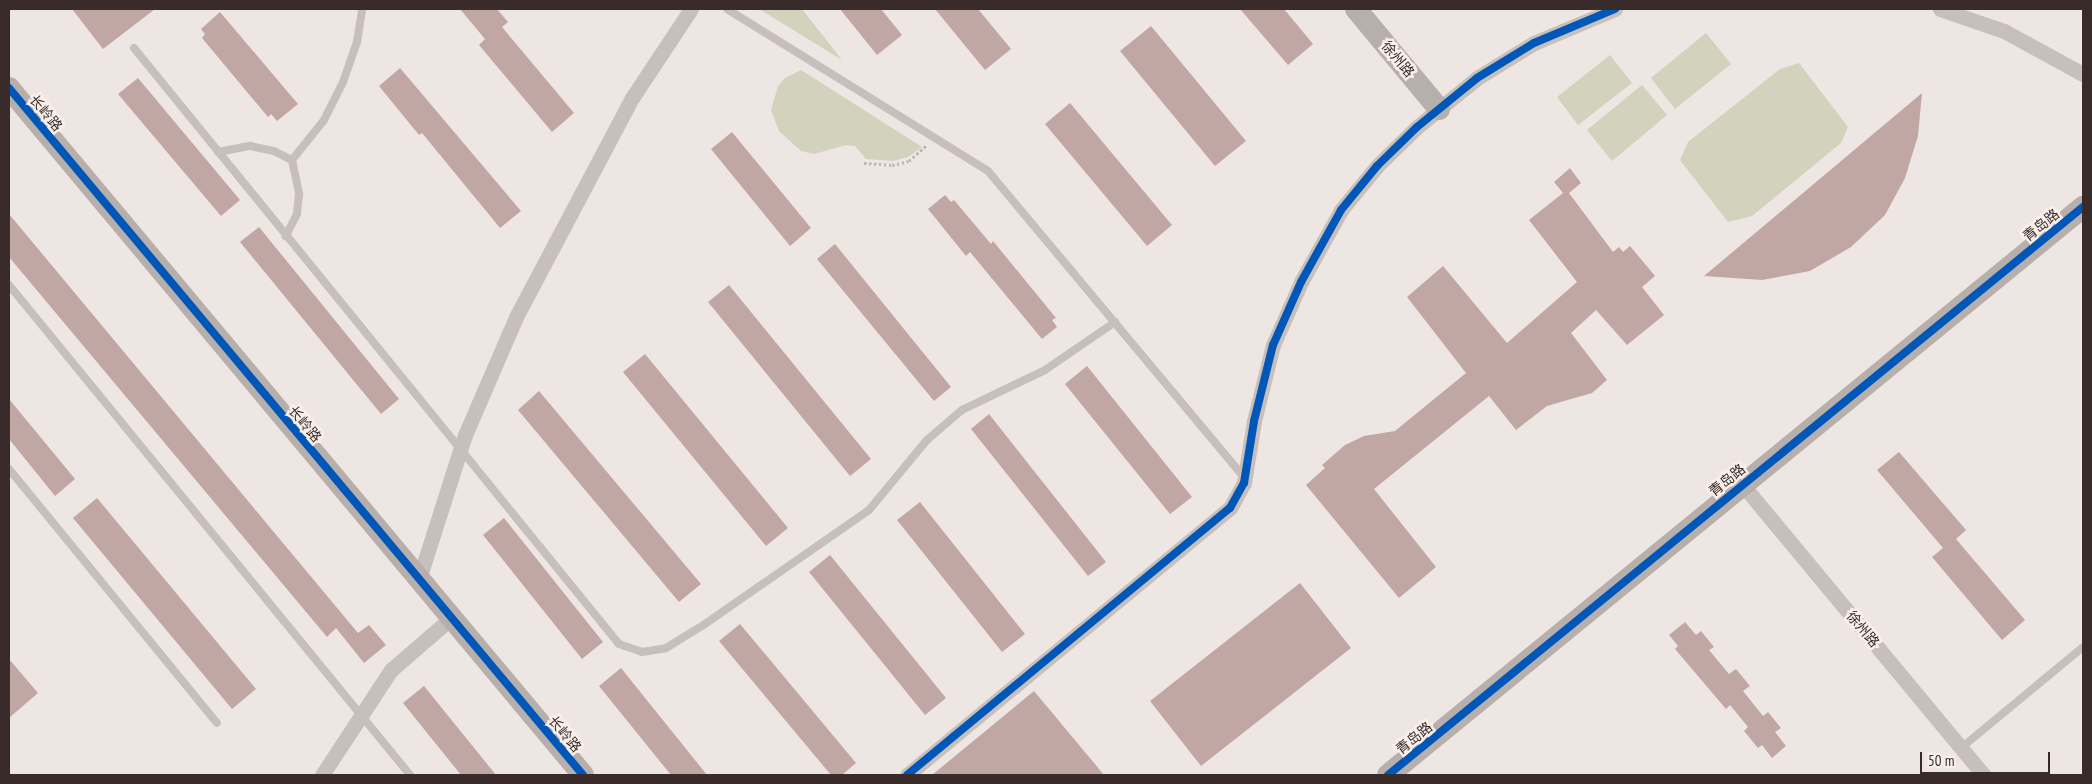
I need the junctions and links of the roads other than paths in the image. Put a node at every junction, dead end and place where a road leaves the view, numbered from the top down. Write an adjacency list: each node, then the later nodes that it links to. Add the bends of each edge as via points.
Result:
1 (362, 9): 12 (lane, via 357,42 343,82 324,120)
2 (691, 9): 17 (street, via 632,98 572,210 516,317)
3 (727, 9): 16 (lane, via 988,171)
4 (1356, 9): 10 (street, 徐州路)
5 (1615, 9): 10 (street, via 1534,43 1477,78)
6 (1940, 9): 8 (street, via 2004,31)
7 (134, 48): 11 (lane)
8 (2083, 74)
9 (9, 88): 21 (street, 长岭路)
10 (1439, 109): 19 (street, via 1377,166 1341,210 1300,282 1274,345 1254,421)
11 (218, 152): 12 (lane, via 250,146 274,151); 14 (lane)
12 (292, 160): 14 (lane, via 299,194 297,214)
13 (2083, 208): 20 (street, 青岛路)
14 (286, 236): 17 (lane)
15 (9, 285): 24 (lane)
16 (1115, 322): 17 (lane, via 1044,370 962,410 927,440 869,510 666,648 642,652 619,644); 19 (lane)
17 (460, 450): 21 (street)
18 (9, 469): 25 (lane)
19 (1245, 478): 30 (street, via 1230,508)
20 (1742, 484): 26 (street, 徐州路); 31 (street, 青岛路)
21 (418, 579): 22 (street, 长岭路)
22 (451, 618): 24 (street, via 390,670); 29 (street, 长岭路)
23 (2083, 647): 26 (lane)
24 (362, 715): 27 (street); 28 (lane)
25 (217, 723)
26 (1961, 748): 32 (street, 徐州路)
27 (322, 775)
28 (410, 775)
29 (583, 775)
30 (907, 775)
31 (1388, 775)
32 (1984, 775)

